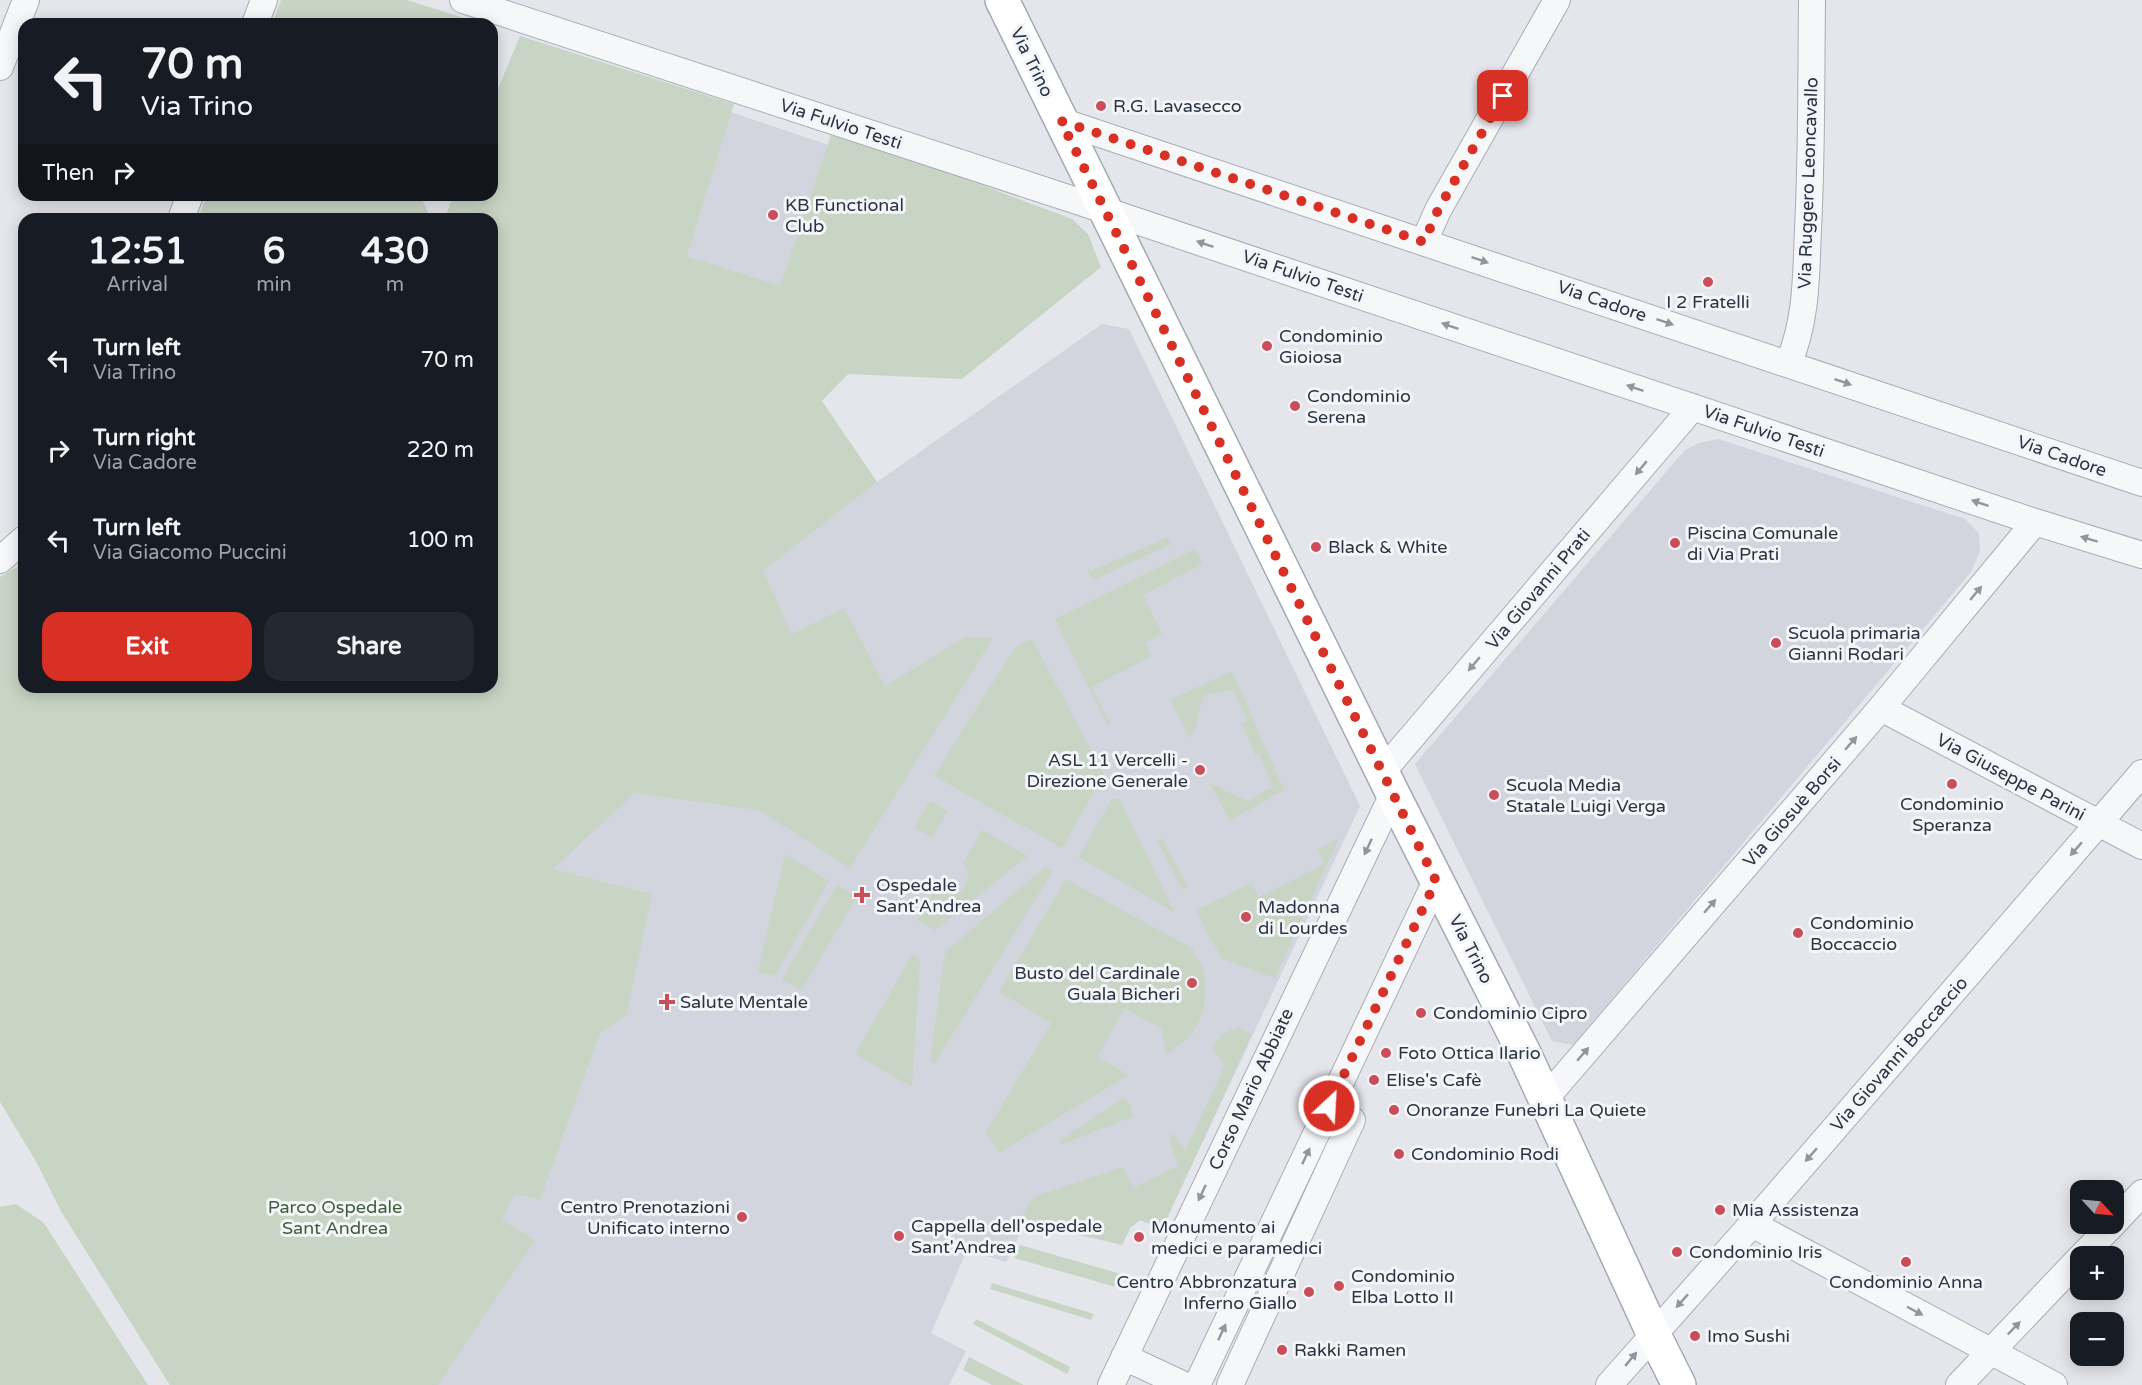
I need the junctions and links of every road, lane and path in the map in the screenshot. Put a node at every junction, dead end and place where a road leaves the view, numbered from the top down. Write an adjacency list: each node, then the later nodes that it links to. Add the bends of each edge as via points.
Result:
1 (26, 0): 7 (street)
2 (264, 0): 8 (street)
3 (463, 0): 12 (street, Via Fulvio Testi)
4 (1002, 0): 11 (main road, Via Trino)
5 (1557, 0): 13 (street, via 1438,210)
6 (1812, 0): 14 (street, Via Ruggero Leoncavallo, via 1804,311)
7 (21, 18)
8 (257, 18)
9 (18, 29): 10 (street)
10 (11, 54)
11 (1061, 121): 12 (main road, Via Trino); 13 (street, Via Cadore)
12 (1105, 210): 15 (street, Via Fulvio Testi, one-way to 12); 23 (main road, Via Trino)
13 (1424, 242): 14 (street, Via Cadore, one-way to 14)
14 (1788, 364): 16 (street, Via Cadore, one-way to 16)
15 (1693, 407): 17 (street, Via Fulvio Testi, one-way to 15); 23 (street, Via Giovanni Prati, one-way to 23)
16 (2142, 483)
17 (2035, 522): 19 (street, Via Fulvio Testi, one-way to 17); 21 (street, Via Giosuè Borsi, one-way to 17)
18 (18, 544): 20 (street)
19 (2142, 555)
20 (0, 560)
21 (1881, 708): 24 (street, Via Giuseppe Parini); 27 (street, Via Giosuè Borsi, one-way to 21)
22 (2142, 773): 24 (street, Via Giovanni Boccaccio)
23 (1388, 783): 26 (main road, Via Trino); 37 (street, Corso Mario Abbiate, one-way to 37)
24 (2098, 823): 25 (street, Via Giuseppe Parini); 31 (street, Via Giovanni Boccaccio, one-way to 31)
25 (2142, 846)
26 (1436, 881): 27 (main road, Via Trino); 28 (street)
27 (1545, 1099): 35 (main road, Via Trino)
28 (1329, 1106): 40 (street, one-way to 28); 41 (street, via 1352,1120)
29 (2142, 1193): 30 (street)
30 (2124, 1212)
31 (1752, 1224): 35 (street, Via Giovanni Boccaccio, one-way to 35); 36 (street, one-way to 36)
32 (2103, 1234): 33 (street)
33 (2092, 1246)
34 (2070, 1269): 36 (street, one-way to 34)
35 (1653, 1333): 42 (street, Via Giovanni Boccaccio, one-way to 35); 43 (main road, Via Trino)
36 (1991, 1352): 44 (street); 45 (street)
37 (1124, 1357): 38 (street, Corso Mario Abbiate); 39 (street)
38 (1111, 1385)
39 (1184, 1385)
40 (1197, 1385)
41 (1230, 1385)
42 (1609, 1385)
43 (1679, 1385)
44 (1959, 1385)
45 (2054, 1385)

